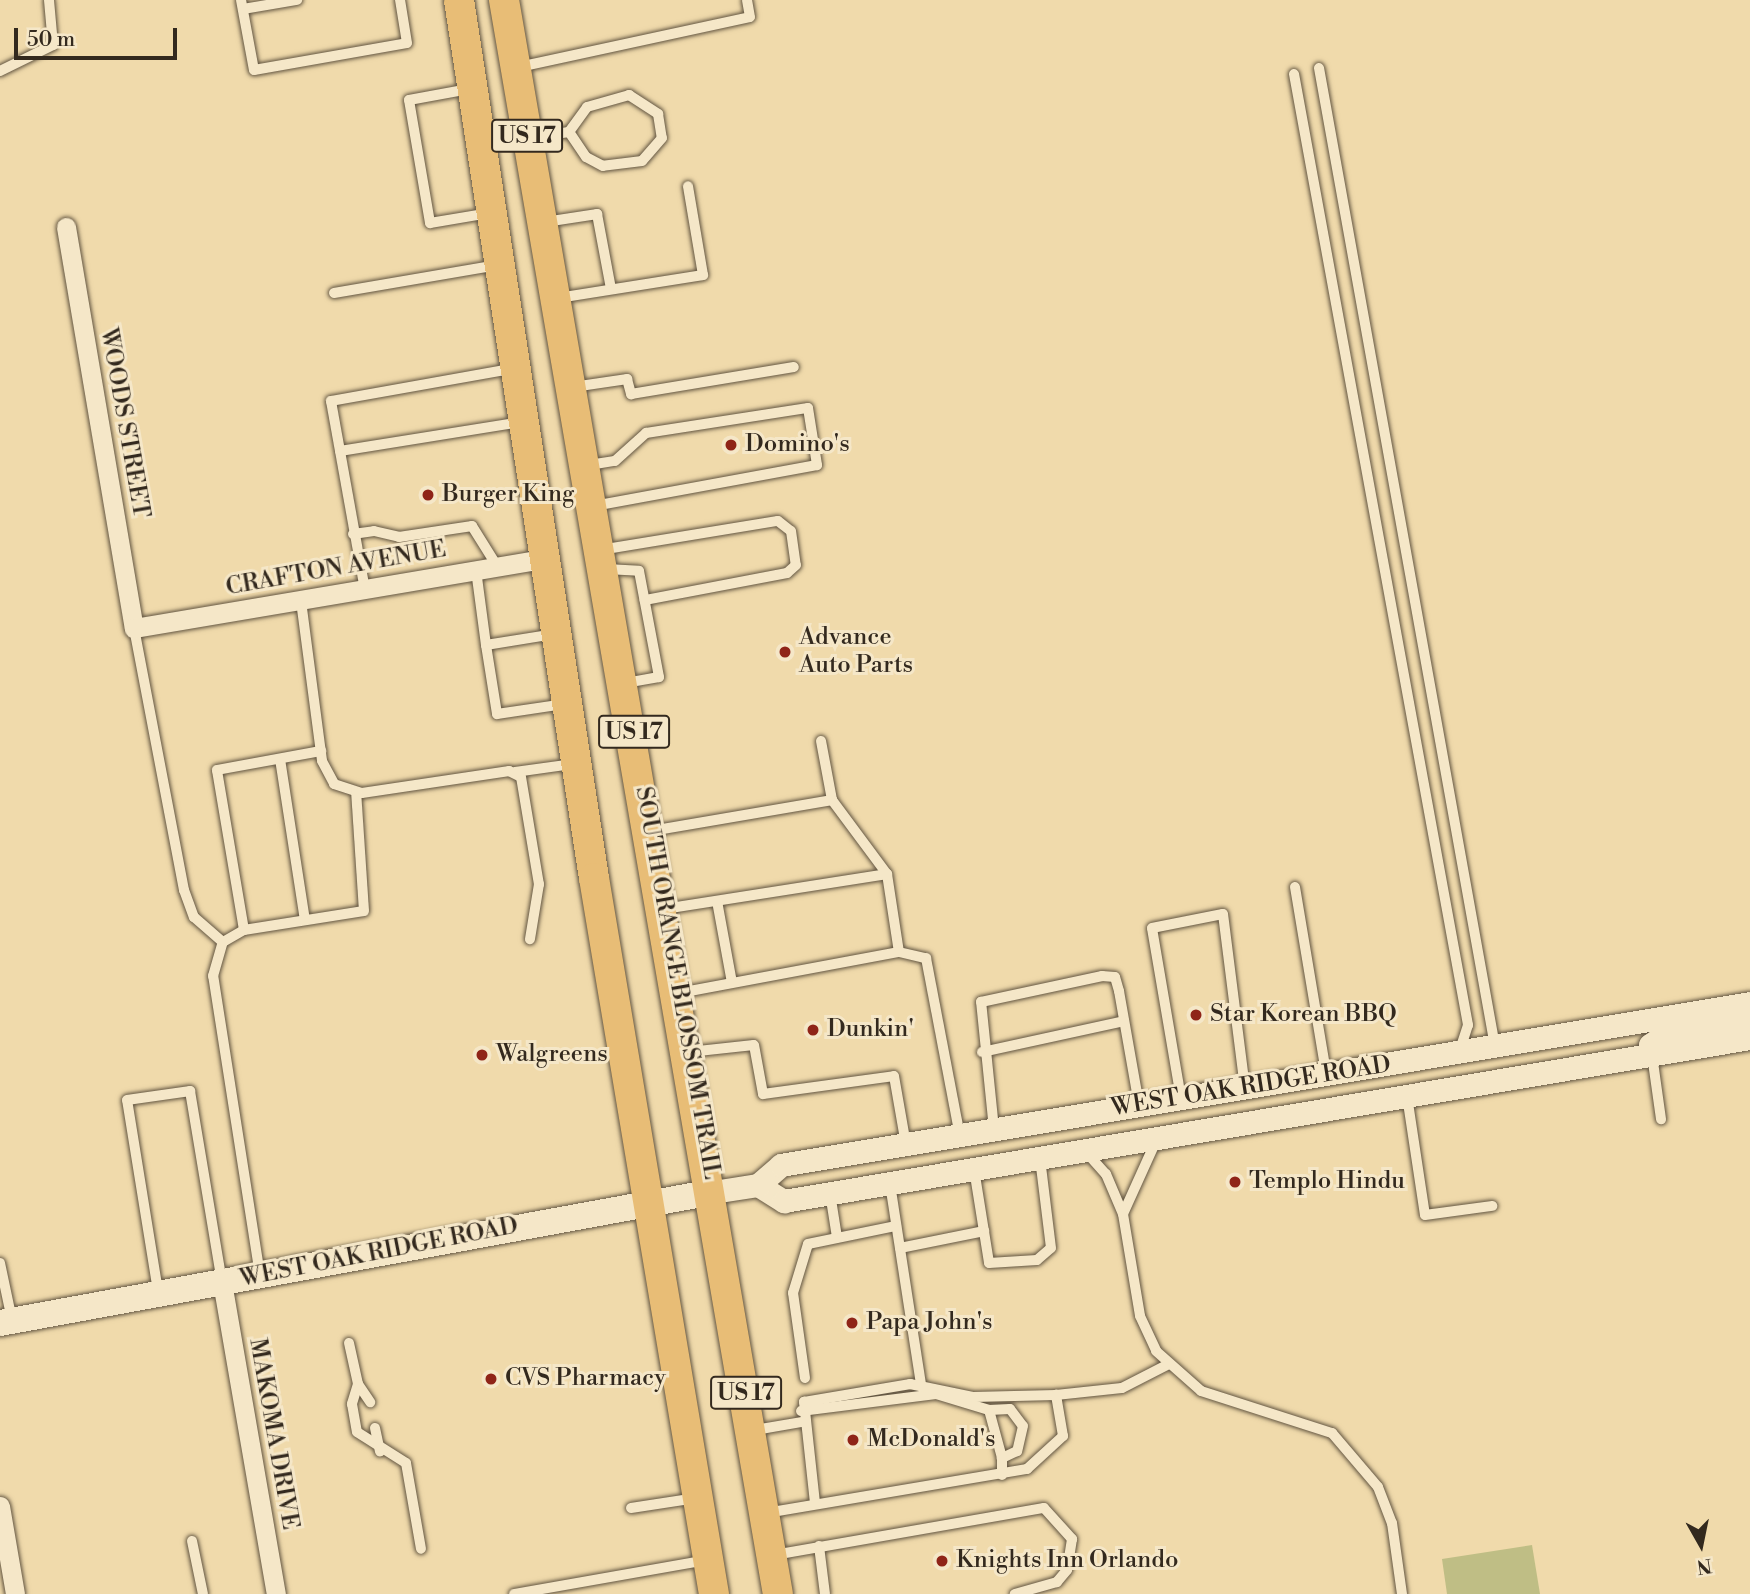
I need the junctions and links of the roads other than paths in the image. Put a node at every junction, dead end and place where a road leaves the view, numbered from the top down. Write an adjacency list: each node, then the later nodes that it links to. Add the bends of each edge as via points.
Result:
1 (49, 0): 10 (lane, via 53,45)
2 (298, 0): 7 (lane)
3 (400, 0): 7 (lane, via 407,43 254,69)
4 (459, 0): 12 (main road, US 17)
5 (504, 0): 8 (main road, SOUTH ORANGE BLOSSOM TRAIL / US 17)
6 (747, 0): 8 (lane, via 750,17)
7 (242, 4)
8 (515, 68): 14 (main road, SOUTH ORANGE BLOSSOM TRAIL / US 17)
9 (1319, 68): 66 (lane)
10 (0, 71)
11 (1294, 74): 69 (lane, via 1468,1025)
12 (473, 88): 16 (main road, US 17); 16 (lane, via 408,100 429,223)
13 (569, 132): 13 (lane, via 587,107 629,95 658,114 663,128 656,151 615,166 586,157); 14 (lane)
14 (527, 139): 17 (main road, SOUTH ORANGE BLOSSOM TRAIL / US 17)
15 (688, 186): 20 (lane, via 703,275)
16 (493, 213): 19 (main road, US 17)
17 (541, 223): 20 (lane, via 597,214); 22 (main road, SOUTH ORANGE BLOSSOM TRAIL / US 17)
18 (66, 227): 38 (street, WOODS STREET)
19 (502, 264): 21 (lane); 23 (main road, US 17)
20 (611, 289): 22 (lane)
21 (334, 293)
22 (554, 298): 25 (main road, SOUTH ORANGE BLOSSOM TRAIL / US 17)
23 (519, 367): 26 (main road, US 17); 27 (lane, via 331,401)
24 (794, 367): 25 (lane, via 631,394 627,379)
25 (569, 387): 28 (main road, SOUTH ORANGE BLOSSOM TRAIL / US 17)
26 (526, 422): 27 (lane); 31 (main road, US 17)
27 (340, 451): 30 (lane)
28 (583, 466): 29 (main road, SOUTH ORANGE BLOSSOM TRAIL / US 17); 29 (lane, via 615,461 646,433 808,408 817,465)
29 (590, 507): 32 (main road, SOUTH ORANGE BLOSSOM TRAIL / US 17)
30 (353, 534): 33 (lane, via 374,531 399,537 472,526); 35 (lane)
31 (547, 558): 33 (street, CRAFTON AVENUE); 39 (main road, US 17)
32 (600, 560): 36 (lane, via 635,568); 36 (lane, via 778,520 791,531 796,565 787,573); 41 (main road, SOUTH ORANGE BLOSSOM TRAIL / US 17)
33 (497, 566): 34 (street, CRAFTON AVENUE)
34 (476, 570): 35 (street, CRAFTON AVENUE); 40 (lane)
35 (365, 590): 37 (street, CRAFTON AVENUE)
36 (645, 600): 41 (lane, via 659,677)
37 (301, 601): 38 (street, CRAFTON AVENUE); 44 (lane)
38 (134, 628): 58 (lane, via 184,890 194,917)
39 (559, 634): 40 (lane); 42 (main road, US 17)
40 (486, 645): 42 (lane, via 497,714)
41 (625, 683): 50 (main road, SOUTH ORANGE BLOSSOM TRAIL / US 17)
42 (569, 703): 46 (main road, US 17)
43 (821, 741): 49 (lane)
44 (321, 751): 45 (lane); 48 (lane, via 334,784)
45 (280, 759): 55 (lane); 56 (lane, via 217,770)
46 (577, 763): 47 (lane); 89 (main road, US 17)
47 (515, 772): 48 (lane); 57 (lane, via 524,784 540,884)
48 (356, 792): 55 (lane, via 364,911)
49 (832, 800): 50 (lane); 51 (lane)
50 (651, 831): 54 (main road, SOUTH ORANGE BLOSSOM TRAIL / US 17)
51 (887, 874): 53 (lane); 59 (lane)
52 (1295, 887): 71 (lane)
53 (717, 901): 54 (lane); 60 (lane)
54 (664, 909): 61 (main road, SOUTH ORANGE BLOSSOM TRAIL / US 17)
55 (305, 920): 56 (lane)
56 (244, 930): 58 (lane)
57 (530, 939)
58 (223, 942): 97 (lane, via 213,976 215,1021)
59 (899, 952): 60 (lane); 79 (lane, via 926,958)
60 (732, 983): 61 (lane)
61 (678, 993): 67 (main road, SOUTH ORANGE BLOSSOM TRAIL / US 17)
62 (1750, 1003): 66 (street, WEST OAK RIDGE ROAD)
63 (1750, 1020): 70 (street, via 1663,1036 1650,1045)
64 (1124, 1021): 68 (lane); 68 (lane, via 1115,977 988,998 978,1011); 75 (lane)
65 (1750, 1038): 70 (street, WEST OAK RIDGE ROAD)
66 (1495, 1046): 69 (street, WEST OAK RIDGE ROAD); 76 (street, via 1493,1059 1475,1070 1316,1098)
67 (689, 1052): 81 (lane, via 754,1045 763,1094 894,1076); 87 (main road, SOUTH ORANGE BLOSSOM TRAIL / US 17)
68 (982, 1052): 78 (lane)
69 (1458, 1052): 71 (street, WEST OAK RIDGE ROAD)
70 (1651, 1054): 73 (street, WEST OAK RIDGE ROAD); 77 (lane)
71 (1326, 1073): 72 (street, WEST OAK RIDGE ROAD)
72 (1245, 1087): 74 (street, WEST OAK RIDGE ROAD); 74 (lane, via 1223,914 1152,928)
73 (1407, 1096): 76 (street, WEST OAK RIDGE ROAD); 90 (lane, via 1425,1215)
74 (1181, 1098): 75 (street, WEST OAK RIDGE ROAD)
75 (1139, 1104): 78 (street, WEST OAK RIDGE ROAD)
76 (1287, 1116): 80 (street, WEST OAK RIDGE ROAD)
77 (1661, 1119)
78 (995, 1131): 79 (street, WEST OAK RIDGE ROAD)
79 (960, 1136): 81 (street, WEST OAK RIDGE ROAD)
80 (1157, 1138): 82 (street, WEST OAK RIDGE ROAD); 91 (lane)
81 (906, 1145): 86 (street, WEST OAK RIDGE ROAD, via 781,1165)
82 (1085, 1150): 83 (street, WEST OAK RIDGE ROAD); 91 (lane, via 1106,1174)
83 (1040, 1158): 84 (street, WEST OAK RIDGE ROAD); 93 (lane, via 1051,1248 1037,1260 989,1262)
84 (974, 1169): 85 (street, WEST OAK RIDGE ROAD); 93 (lane)
85 (890, 1183): 88 (street, WEST OAK RIDGE ROAD); 92 (lane)
86 (758, 1185): 87 (street, WEST OAK RIDGE ROAD); 88 (street, WEST OAK RIDGE ROAD, via 784,1201)
87 (713, 1192): 89 (main road, WEST OAK RIDGE ROAD); 111 (main road, SOUTH ORANGE BLOSSOM TRAIL / US 17)
88 (830, 1193): 94 (lane)
89 (648, 1203): 97 (main road, WEST OAK RIDGE ROAD); 115 (main road, US 17)
90 (1492, 1206)
91 (1123, 1214): 102 (lane, via 1140,1316)
92 (896, 1226): 94 (lane); 95 (lane)
93 (984, 1231): 95 (lane)
94 (837, 1237): 103 (lane, via 808,1244 793,1293)
95 (900, 1248): 105 (lane)
96 (0, 1263): 100 (lane)
97 (260, 1275): 98 (main road, WEST OAK RIDGE ROAD)
98 (222, 1282): 99 (main road, WEST OAK RIDGE ROAD); 99 (lane, via 190,1091 127,1100); 127 (street, MAKOMA DRIVE)
99 (158, 1294): 100 (main road, WEST OAK RIDGE ROAD)
100 (6, 1322)
101 (349, 1343): 104 (lane)
102 (1167, 1365): 106 (lane, via 1122,1388); 133 (lane, via 1201,1391 1332,1433 1378,1487 1392,1523)
103 (805, 1378)
104 (358, 1384): 107 (lane); 112 (lane, via 352,1404 357,1432)
105 (921, 1384): 106 (lane, via 973,1398); 109 (lane, via 804,1402)
106 (1056, 1395): 114 (lane, via 1063,1436 1027,1469)
107 (370, 1402)
108 (989, 1410): 109 (lane, via 919,1392); 113 (lane); 113 (lane, via 1010,1409 1023,1426 1017,1451)
109 (802, 1416): 111 (lane); 116 (lane)
110 (375, 1427): 112 (lane)
111 (752, 1431): 119 (main road, SOUTH ORANGE BLOSSOM TRAIL / US 17)
112 (380, 1452): 122 (lane, via 406,1463)
113 (1002, 1458): 114 (lane)
114 (1002, 1475): 116 (lane)
115 (698, 1497): 118 (lane); 124 (main road, US 17)
116 (816, 1503): 119 (lane)
117 (0, 1506): 125 (street)
118 (631, 1508)
119 (765, 1513): 123 (main road, SOUTH ORANGE BLOSSOM TRAIL / US 17)
120 (192, 1541): 126 (lane)
121 (819, 1546): 123 (lane); 131 (lane); 132 (lane, via 1044,1508 1072,1539 1067,1570 1057,1582)
122 (421, 1549)
123 (772, 1556): 130 (main road, SOUTH ORANGE BLOSSOM TRAIL / US 17)
124 (709, 1560): 128 (lane); 129 (main road, US 17)
125 (15, 1594)
126 (203, 1594)
127 (276, 1594)
128 (514, 1594)
129 (715, 1594)
130 (778, 1594)
131 (825, 1594)
132 (1015, 1594)
133 (1402, 1594)

